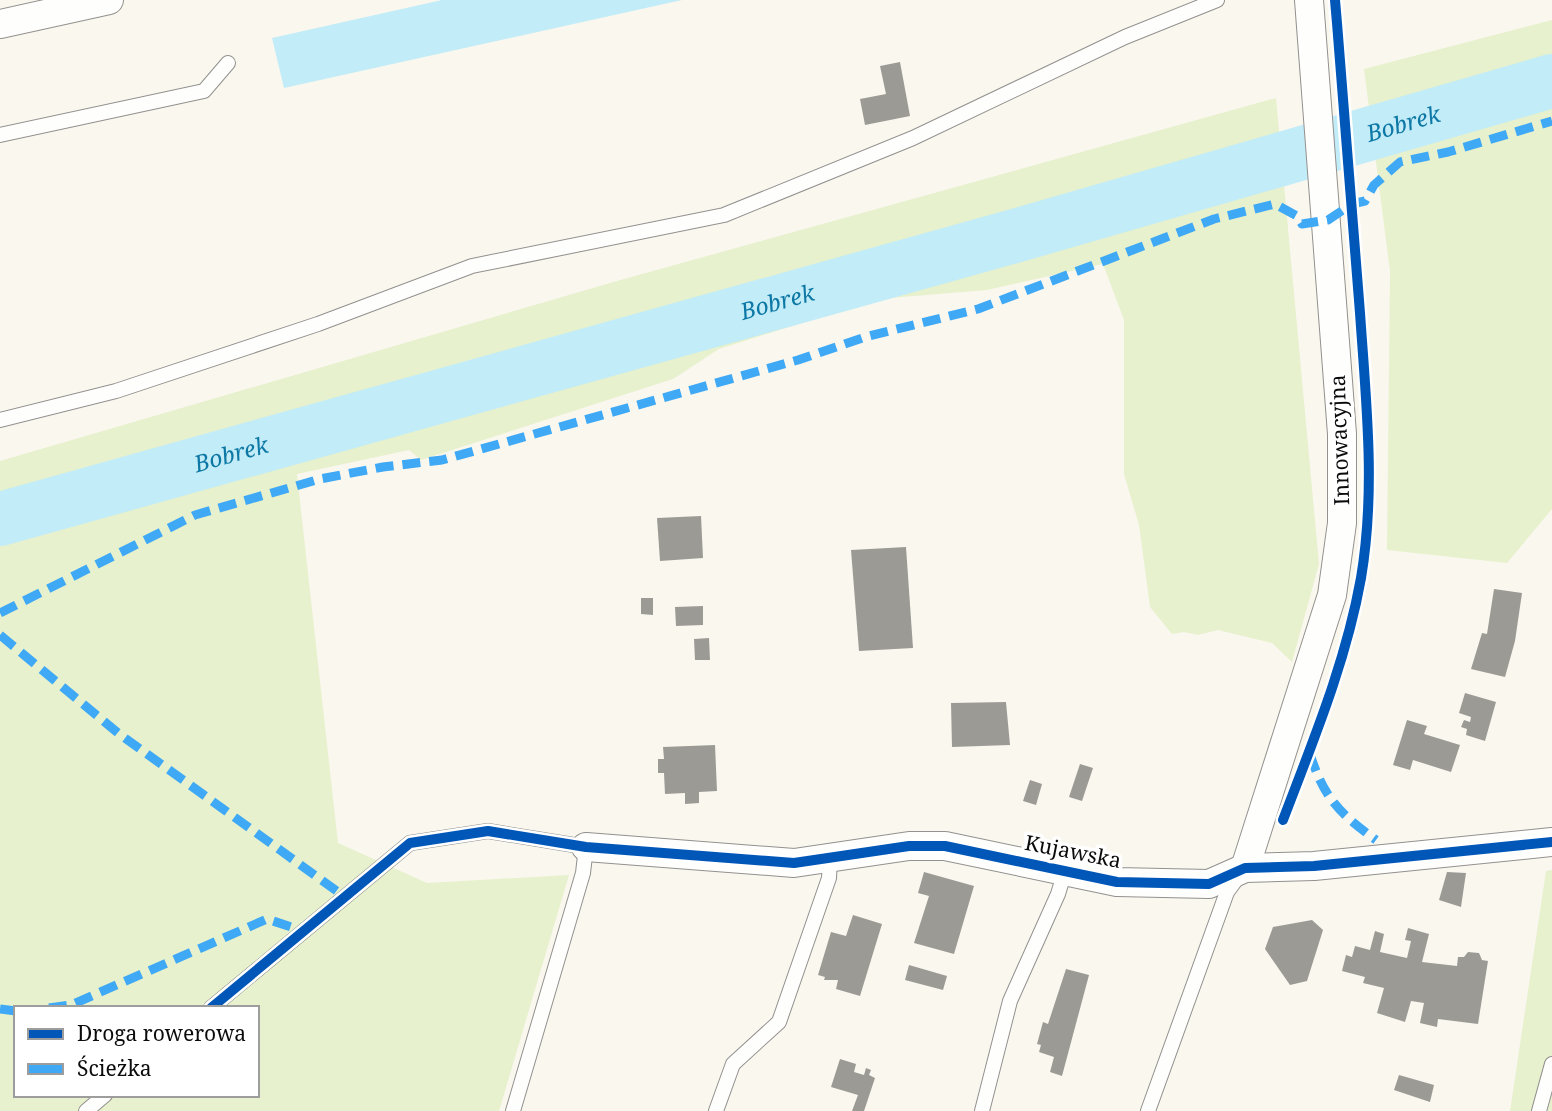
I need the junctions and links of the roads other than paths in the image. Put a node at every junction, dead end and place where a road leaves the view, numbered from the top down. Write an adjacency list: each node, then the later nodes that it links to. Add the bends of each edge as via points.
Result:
1 (109, 0): 4 (street)
2 (1217, 0): 7 (lane, via 1125,37 913,138 724,215 472,266 318,324 116,391)
3 (1309, 0): 11 (street, Innowacyjna, via 1342,434 1342,523 1332,595)
4 (0, 24)
5 (228, 63): 6 (lane, via 204,91)
6 (0, 135)
7 (0, 420)
8 (1552, 842): 11 (street, Kujawska, via 1314,866)
9 (586, 847): 10 (street, Kujawska, via 794,863); 13 (lane, via 488,831 410,844); 17 (lane, via 583,873)
10 (830, 858): 12 (street, Kujawska, via 909,846 945,846); 18 (lane, via 829,878 779,1022 733,1064)
11 (1245, 868): 12 (street, Kujawska, via 1209,884 1118,882); 20 (lane, via 1227,892)
12 (1065, 871): 19 (lane, via 1010,1001)
13 (213, 1006)
14 (1552, 1064): 21 (lane)
15 (103, 1097): 16 (lane)
16 (86, 1111)
17 (513, 1111)
18 (716, 1111)
19 (982, 1111)
20 (1148, 1111)
21 (1539, 1111)

